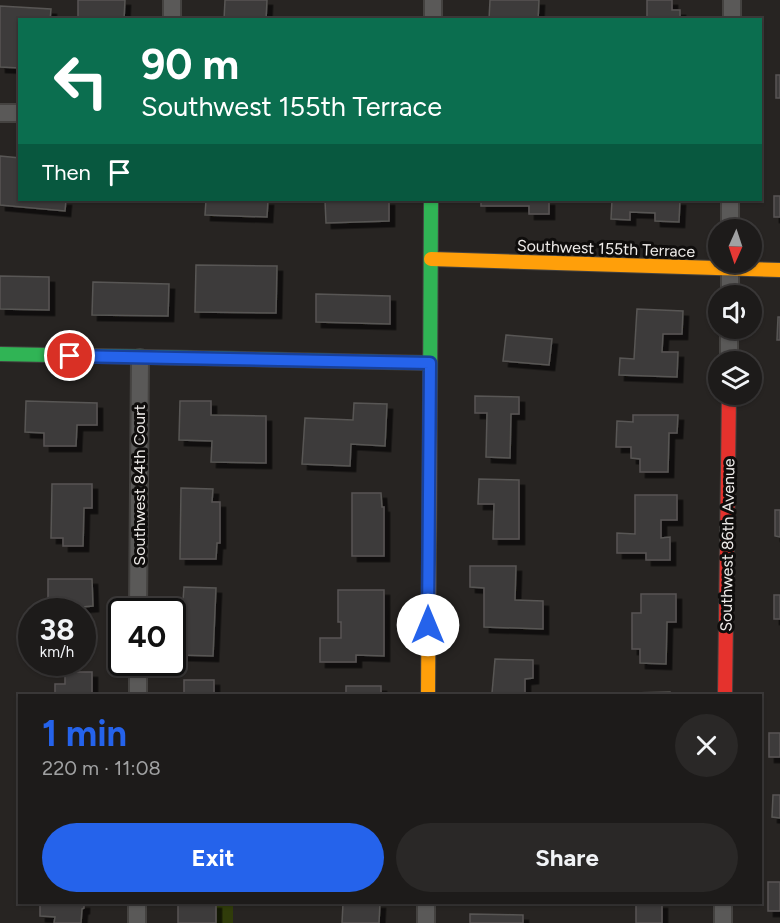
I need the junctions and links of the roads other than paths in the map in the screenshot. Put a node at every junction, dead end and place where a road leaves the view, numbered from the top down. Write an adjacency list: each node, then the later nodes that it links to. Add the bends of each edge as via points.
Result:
1 (172, 0): 4 (street)
2 (433, 0): 5 (street)
3 (732, 0): 6 (street)
4 (172, 18)
5 (433, 18)
6 (732, 18)
7 (0, 113): 8 (street)
8 (18, 113)
9 (431, 201): 12 (street)
10 (730, 201): 11 (street)
11 (730, 219)
12 (431, 259): 13 (street, Southwest 155th Terrace); 18 (street)
13 (708, 265)
14 (762, 269): 15 (street, Southwest 155th Terrace)
15 (780, 270)
16 (0, 354): 17 (street)
17 (140, 358): 18 (street); 20 (street, Southwest 84th Court)
18 (430, 363): 23 (street)
19 (729, 405): 24 (street, Southwest 86th Avenue)
20 (138, 598)
21 (138, 676): 22 (street)
22 (138, 694)
23 (428, 694)
24 (725, 694)
25 (137, 904): 28 (street)
26 (426, 904): 29 (street)
27 (723, 904): 30 (street)
28 (137, 923)
29 (426, 923)
30 (723, 923)

